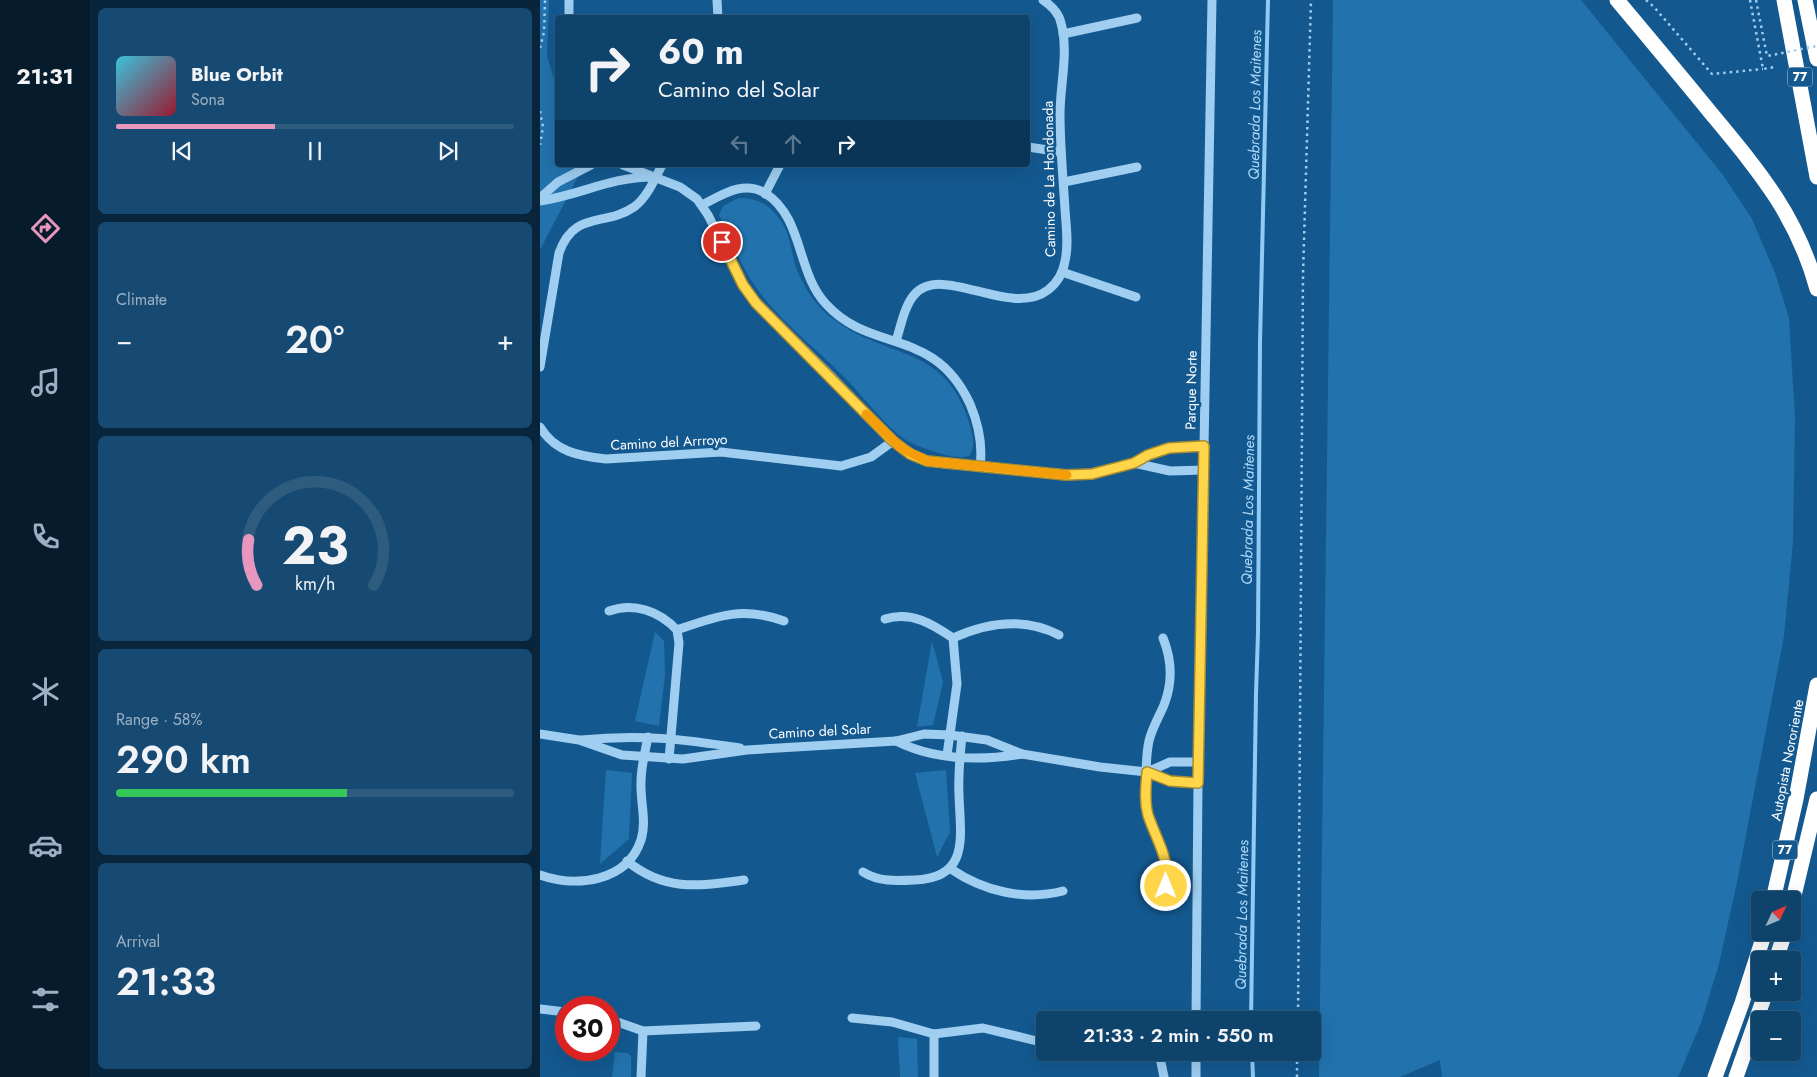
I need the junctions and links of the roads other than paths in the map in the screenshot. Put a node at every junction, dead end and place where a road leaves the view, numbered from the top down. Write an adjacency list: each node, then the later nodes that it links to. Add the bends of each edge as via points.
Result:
1 (569, 0): 8 (street)
2 (717, 0): 9 (street)
3 (1044, 0): 11 (street, Camino de La Hondonada, via 1059,16)
4 (1212, 0): 33 (street, Parque Norte)
5 (1617, 0): 27 (highway, via 1764,178 1803,244)
6 (1784, 0): 21 (highway, 77)
7 (1805, 0): 12 (highway, 77)
8 (569, 15)
9 (718, 15)
10 (1137, 18): 11 (street)
11 (1063, 34): 14 (street, Camino de La Hondonada)
12 (1817, 59)
13 (1030, 147): 14 (street)
14 (1061, 152): 22 (street, Camino de La Hondonada)
15 (586, 167): 24 (street, via 562,179)
16 (630, 167): 20 (street)
17 (661, 167): 20 (street)
18 (779, 167): 23 (street)
19 (1137, 167): 22 (street)
20 (656, 176): 24 (street, via 610,181 560,197); 25 (street, via 680,187); 30 (street, via 634,207 584,222 566,236 558,252)
21 (1817, 177)
22 (1064, 182): 26 (street, Camino de La Hondonada, via 1067,249)
23 (765, 194): 25 (street, via 751,188 740,188); 29 (street, via 792,226 807,275 824,303 848,323)
24 (540, 199)
25 (702, 205): 32 (street, via 743,285 756,303)
26 (1062, 272): 28 (street); 29 (street, Camino de La Hondonada, via 1047,290 1022,299 953,286 925,287 910,302)
27 (1817, 289)
28 (1136, 297)
29 (896, 341): 35 (street, via 936,360 960,386 980,432)
30 (540, 367)
31 (540, 427): 32 (street, Camino del Arrroyo, via 561,449 606,459 721,452 841,466 871,457)
32 (893, 441): 35 (street, via 910,454 927,461)
33 (1204, 446): 34 (street, via 1160,450); 36 (street, Parque Norte)
34 (1134, 463): 35 (street, via 1092,474 1066,475); 36 (street, via 1170,471)
35 (980, 467)
36 (1204, 470): 58 (street, Parque Norte)
37 (609, 611): 40 (street, via 639,608 664,618)
38 (885, 619): 42 (street, via 917,618)
39 (784, 621): 40 (street, via 761,614 734,612)
40 (676, 630): 49 (street, via 678,644)
41 (1059, 635): 42 (street, via 1033,625 1012,622 982,627)
42 (953, 638): 46 (street, via 957,684)
43 (1163, 638): 59 (street, via 1170,660 1170,683 1151,734)
44 (1817, 685): 68 (highway, Autopista Nororiente / 77)
45 (540, 734): 50 (street, Camino del Solar)
46 (950, 735): 47 (street, Camino del Solar); 51 (street, Camino del Solar, via 924,734); 54 (street)
47 (962, 736): 53 (street, Camino del Solar, via 987,740); 55 (street)
48 (648, 737): 49 (street, Camino del Solar); 50 (street, Camino del Solar); 56 (street)
49 (672, 737): 52 (street, Camino del Solar); 57 (street)
50 (579, 740): 56 (street, Camino del Solar, via 612,752)
51 (896, 741): 52 (street, Camino del Solar); 54 (street, Camino del Solar, via 923,752)
52 (746, 750): 57 (street, Camino del Solar, via 692,759)
53 (1022, 754): 55 (street, Camino del Solar); 59 (street, Camino del Solar)
54 (947, 755): 55 (street, Camino del Solar)
55 (960, 757): 63 (street, via 961,836)
56 (644, 758): 57 (street, Camino del Solar); 62 (street, via 641,781 643,830 641,840)
57 (669, 759)
58 (1198, 762): 59 (street, Camino del Solar, via 1170,762); 60 (street, Parque Norte)
59 (1147, 772): 60 (street, Camino del Solar, via 1170,781); 70 (street, via 1146,806 1163,848 1166,865 1166,886)
60 (1198, 783): 75 (street, Parque Norte)
61 (1817, 799): 69 (highway, 77)
62 (628, 861): 65 (street, via 608,875 588,881 561,881); 66 (street, via 644,874 665,883 701,885)
63 (951, 869): 64 (street, via 926,880 893,881); 67 (street, via 973,882 1003,892 1042,895)
64 (862, 872)
65 (540, 875)
66 (744, 880)
67 (1063, 891)
68 (1775, 891)
69 (1795, 891)
70 (1162, 898)
71 (1762, 941): 88 (highway)
72 (1763, 1001): 89 (highway)
73 (540, 1009): 74 (street)
74 (555, 1011)
75 (1196, 1011)
76 (852, 1018): 80 (street, via 892,1022)
77 (620, 1023): 79 (street)
78 (756, 1026): 79 (street)
79 (643, 1031): 84 (street)
80 (934, 1034): 81 (street, via 983,1028); 85 (street)
81 (1036, 1041)
82 (1161, 1061): 86 (street)
83 (1196, 1061): 87 (street)
84 (641, 1077)
85 (934, 1077)
86 (1164, 1077)
87 (1196, 1077)
88 (1715, 1077)
89 (1736, 1077)

